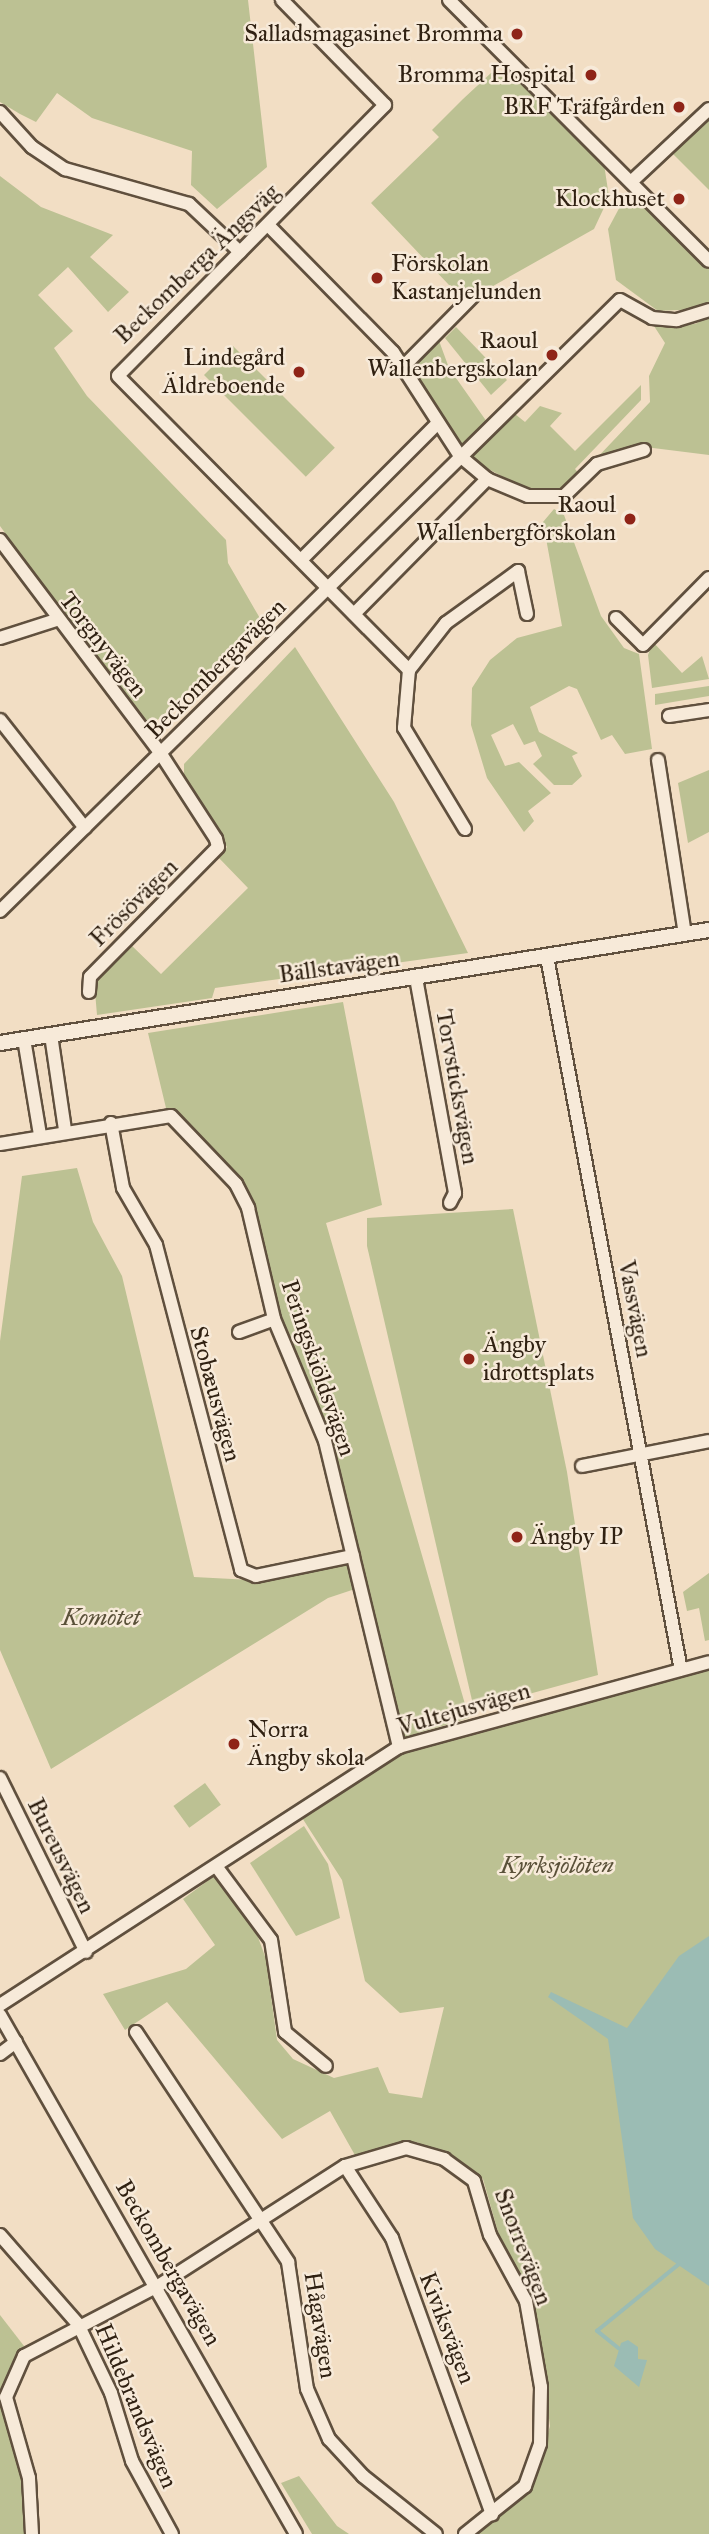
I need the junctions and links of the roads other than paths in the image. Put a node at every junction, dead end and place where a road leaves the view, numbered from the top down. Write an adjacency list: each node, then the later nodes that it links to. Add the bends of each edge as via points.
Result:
1 (282, 0): 6 (street, Beckomberga Ängsväg, via 385,105)
2 (449, 0): 5 (street)
3 (709, 109): 5 (street)
4 (0, 112): 7 (street, via 32,147 65,169 189,204)
5 (631, 182): 8 (street)
6 (268, 225): 7 (street, Beckomberga Ängsväg); 11 (street)
7 (240, 252): 17 (street, Beckomberga Ängsväg, via 118,376)
8 (709, 261)
9 (473, 296): 11 (street)
10 (709, 310): 14 (street, Beckombergavägen, via 677,320 652,318 620,300)
11 (403, 367): 12 (street)
12 (438, 423): 14 (street); 17 (street)
13 (644, 450): 15 (street, via 597,464 564,496 528,496)
14 (460, 456): 15 (street); 19 (street, Beckombergavägen)
15 (487, 479): 20 (street)
16 (0, 540): 23 (street, Torgnyvägen)
17 (301, 560): 19 (street, Beckomberga Ängsväg)
18 (709, 578): 22 (street, via 643,645)
19 (328, 587): 20 (street, Beckomberga Ängsväg); 29 (street, Beckombergavägen)
20 (354, 614): 25 (street, Beckomberga Ängsväg)
21 (527, 614): 25 (street, via 518,571 446,623)
22 (616, 618)
23 (56, 620): 24 (street); 29 (street, Torgnyvägen)
24 (0, 638)
25 (409, 670): 32 (street, via 404,728)
26 (709, 710): 27 (street)
27 (669, 716)
28 (0, 720): 31 (street)
29 (161, 754): 31 (street, Beckombergavägen); 33 (street, Torgnyvägen)
30 (658, 760): 36 (street)
31 (85, 828): 34 (street, Beckombergavägen)
32 (466, 829)
33 (218, 847): 39 (street, Frösövägen, via 90,977)
34 (2, 903)
35 (709, 930): 36 (street, Bällstavägen)
36 (685, 934): 37 (street, Bällstavägen)
37 (547, 957): 38 (street, Bällstavägen); 51 (street, Vassvägen)
38 (416, 978): 40 (street, Bällstavägen); 47 (street, Torvsticksvägen, via 455,1193)
39 (89, 992)
40 (51, 1035): 41 (street, Bällstavägen); 44 (street)
41 (24, 1039): 42 (street, Bällstavägen); 45 (street)
42 (0, 1044)
43 (111, 1123): 44 (street, Peringskiöldsvägen); 48 (street, Peringskiöldsvägen, via 171,1116 236,1184 248,1208); 53 (street, Stobæusvägen, via 123,1188 156,1245 241,1570 256,1576)
44 (65, 1130): 45 (street, Peringskiöldsvägen)
45 (40, 1135): 46 (street, Peringskiöldsvägen)
46 (0, 1144)
47 (450, 1203)
48 (274, 1319): 49 (street); 53 (street, Peringskiöldsvägen, via 325,1441)
49 (239, 1332)
50 (709, 1441): 51 (street)
51 (642, 1453): 52 (street); 55 (street, Vassvägen)
52 (582, 1466)
53 (353, 1556): 56 (street, Peringskiöldsvägen)
54 (709, 1662): 55 (street, Vultejusvägen)
55 (681, 1670): 56 (street, Vultejusvägen)
56 (399, 1747): 58 (street, Vultejusvägen)
57 (0, 1778): 59 (street, Bureusvägen)
58 (216, 1866): 59 (street, Vultejusvägen); 65 (street, via 271,1940 285,2032)
59 (86, 1952): 60 (street, Vultejusvägen)
60 (0, 2005)
61 (0, 2015): 63 (street, Beckombergavägen)
62 (136, 2032): 67 (street, Hågavägen)
63 (16, 2042): 64 (street); 69 (street, Beckombergavägen)
64 (0, 2054)
65 (326, 2066)
66 (345, 2166): 67 (street, Snorrevägen); 71 (street, Kiviksvägen, via 392,2238); 71 (street, Snorrevägen, via 406,2148 460,2168 474,2181 490,2235 526,2301 542,2398 540,2444 525,2486)
67 (262, 2217): 69 (street, Snorrevägen); 75 (street, Hågavägen, via 294,2277 307,2389 329,2439)
68 (0, 2235): 70 (street, Hildebrandsvägen)
69 (158, 2286): 70 (street, Snorrevägen); 74 (street, Beckombergavägen)
70 (78, 2324): 72 (street, Snorrevägen, via 24,2357 6,2398 29,2478); 73 (street, Hildebrandsvägen, via 111,2393 132,2461)
71 (492, 2514): 76 (street, Snorrevägen)
72 (32, 2534)
73 (172, 2534)
74 (296, 2534)
75 (436, 2534)
76 (466, 2534)

